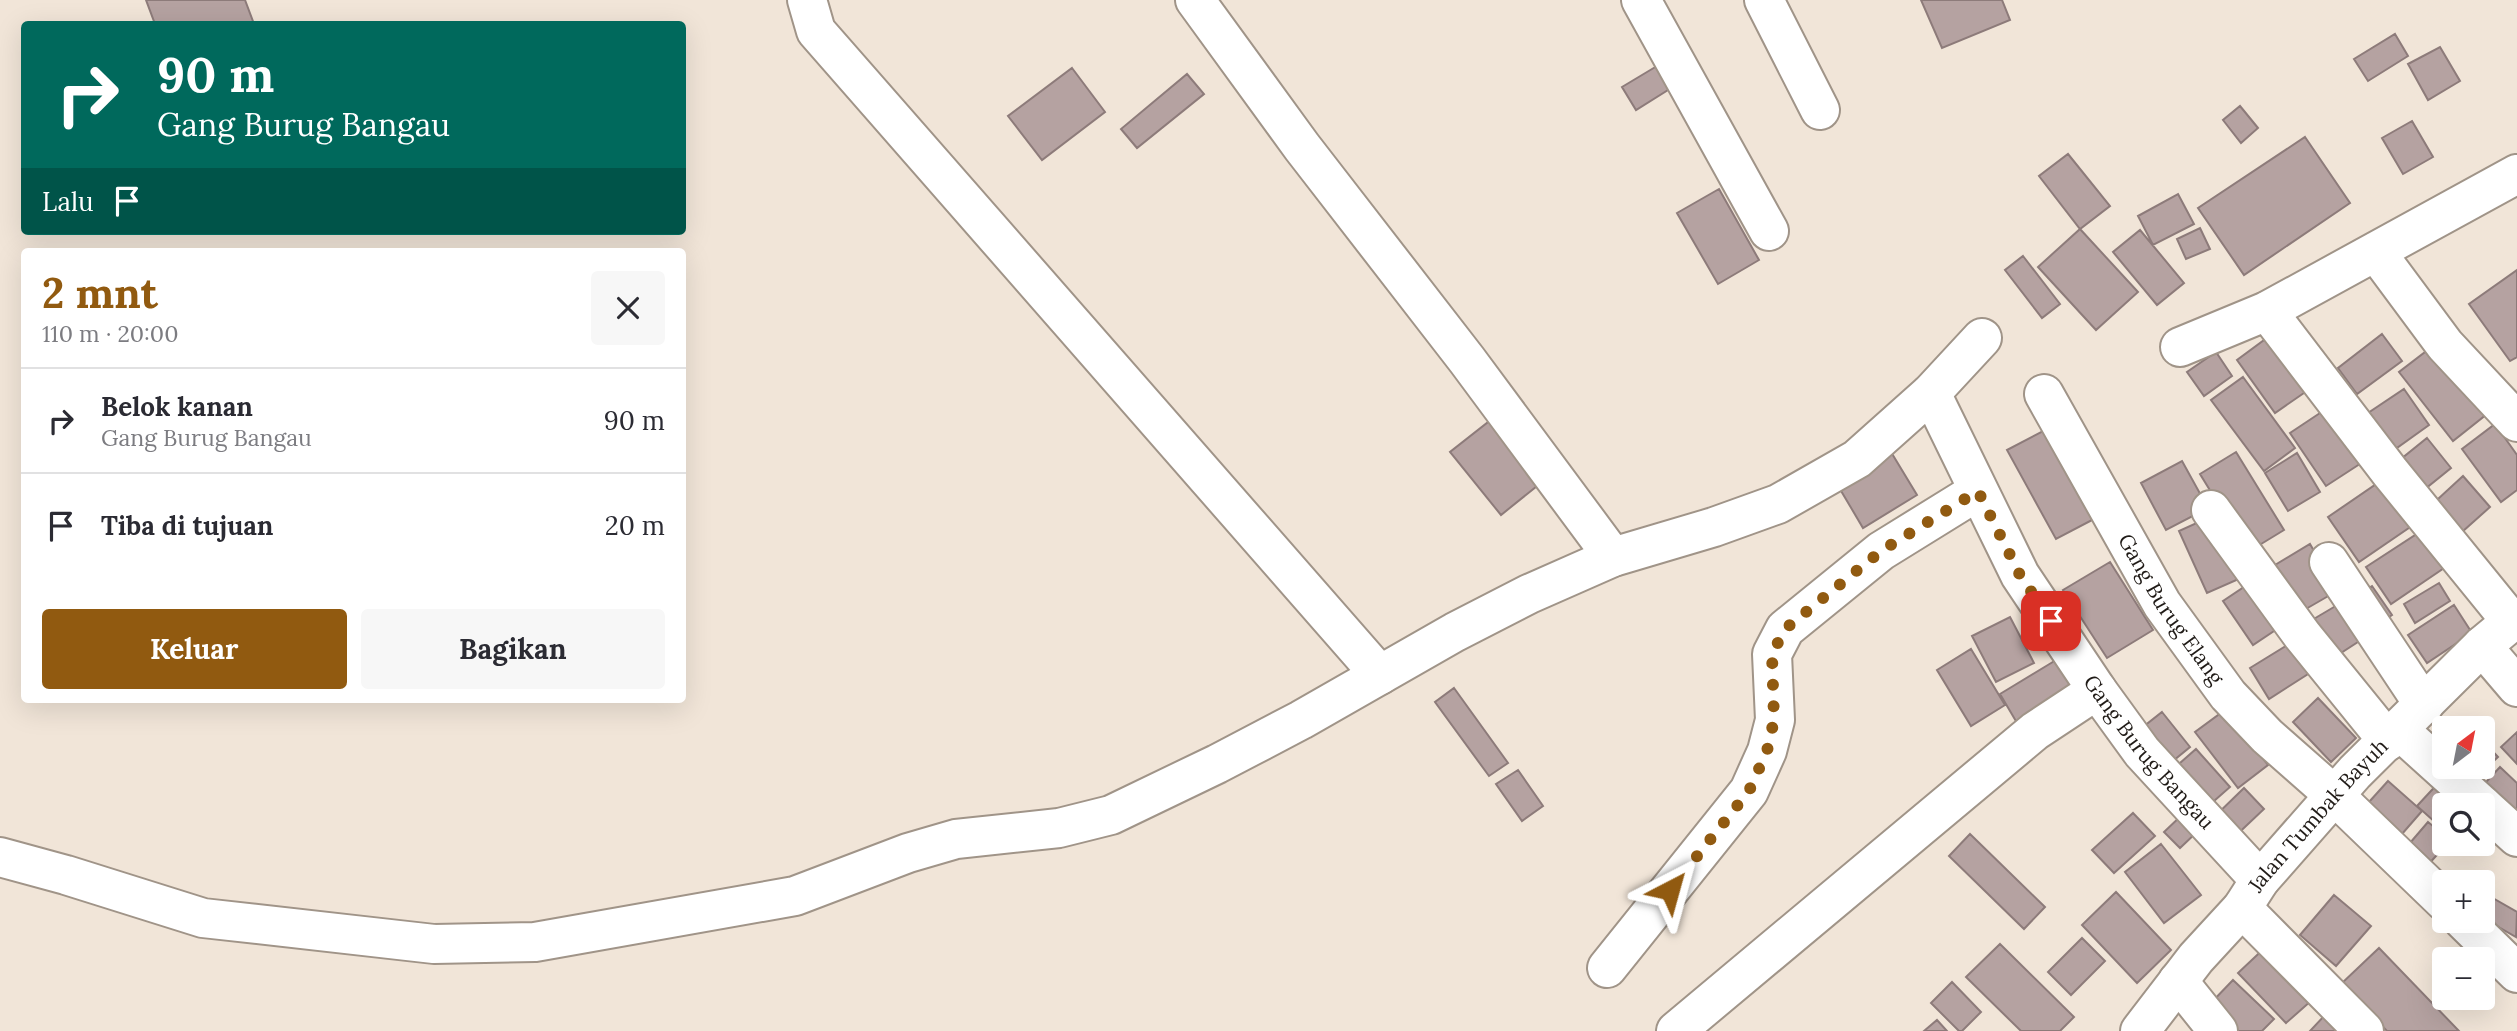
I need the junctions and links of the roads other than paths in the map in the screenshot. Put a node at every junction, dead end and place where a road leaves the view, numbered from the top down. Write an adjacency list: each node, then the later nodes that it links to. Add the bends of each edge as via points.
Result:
1 (807, 0): 21 (street, via 816,31)
2 (1195, 0): 17 (street)
3 (1641, 0): 7 (street)
4 (1764, 0): 5 (street)
5 (1820, 110)
6 (2517, 174): 8 (street)
7 (1769, 231)
8 (2376, 251): 9 (street); 14 (street, via 2445,345)
9 (2267, 311): 11 (street); 19 (street, via 2390,472)
10 (1982, 338): 12 (street)
11 (2180, 348)
12 (1931, 393): 15 (street, Gang Burug Bangau); 17 (street, via 1857,459 1778,504)
13 (2044, 394): 26 (street, Gang Burug Elang, via 2162,604 2198,654 2267,736)
14 (2517, 422)
15 (1978, 491): 23 (street, Gang Burug Bangau, via 2020,575); 33 (street, via 1881,551 1785,629 1772,654 1772,731 1749,791)
16 (2211, 510): 24 (street, via 2302,635)
17 (1613, 557): 21 (street, via 1529,594)
18 (2329, 562): 24 (street)
19 (2514, 619): 20 (street, Jalan Tumbak Bayuh)
20 (2482, 646): 22 (street); 24 (street, Jalan Tumbak Bayuh)
21 (1380, 675): 29 (street, via 1217,764 1111,815 1059,828 956,839 796,896 535,942 435,944 203,918)
22 (2517, 687)
23 (2097, 690): 31 (street, Gang Burug Bangau); 36 (street, via 2035,731)
24 (2404, 725): 25 (street); 26 (street, Jalan Tumbak Bayuh)
25 (2469, 793)
26 (2334, 795): 30 (street, Gang Burug Elang); 31 (street, Jalan Tumbak Bayuh)
27 (2495, 818): 28 (street)
28 (2517, 837)
29 (0, 857)
30 (2432, 889)
31 (2251, 894): 35 (street, Jalan Tumbak Bayuh); 39 (street, Gang Burug Bangau)
32 (2476, 933): 34 (street)
33 (1607, 968)
34 (2517, 973)
35 (2178, 981): 37 (street, Jalan Tumbak Bayuh); 38 (street)
36 (1676, 1031)
37 (2140, 1031)
38 (2218, 1031)
39 (2364, 1031)

